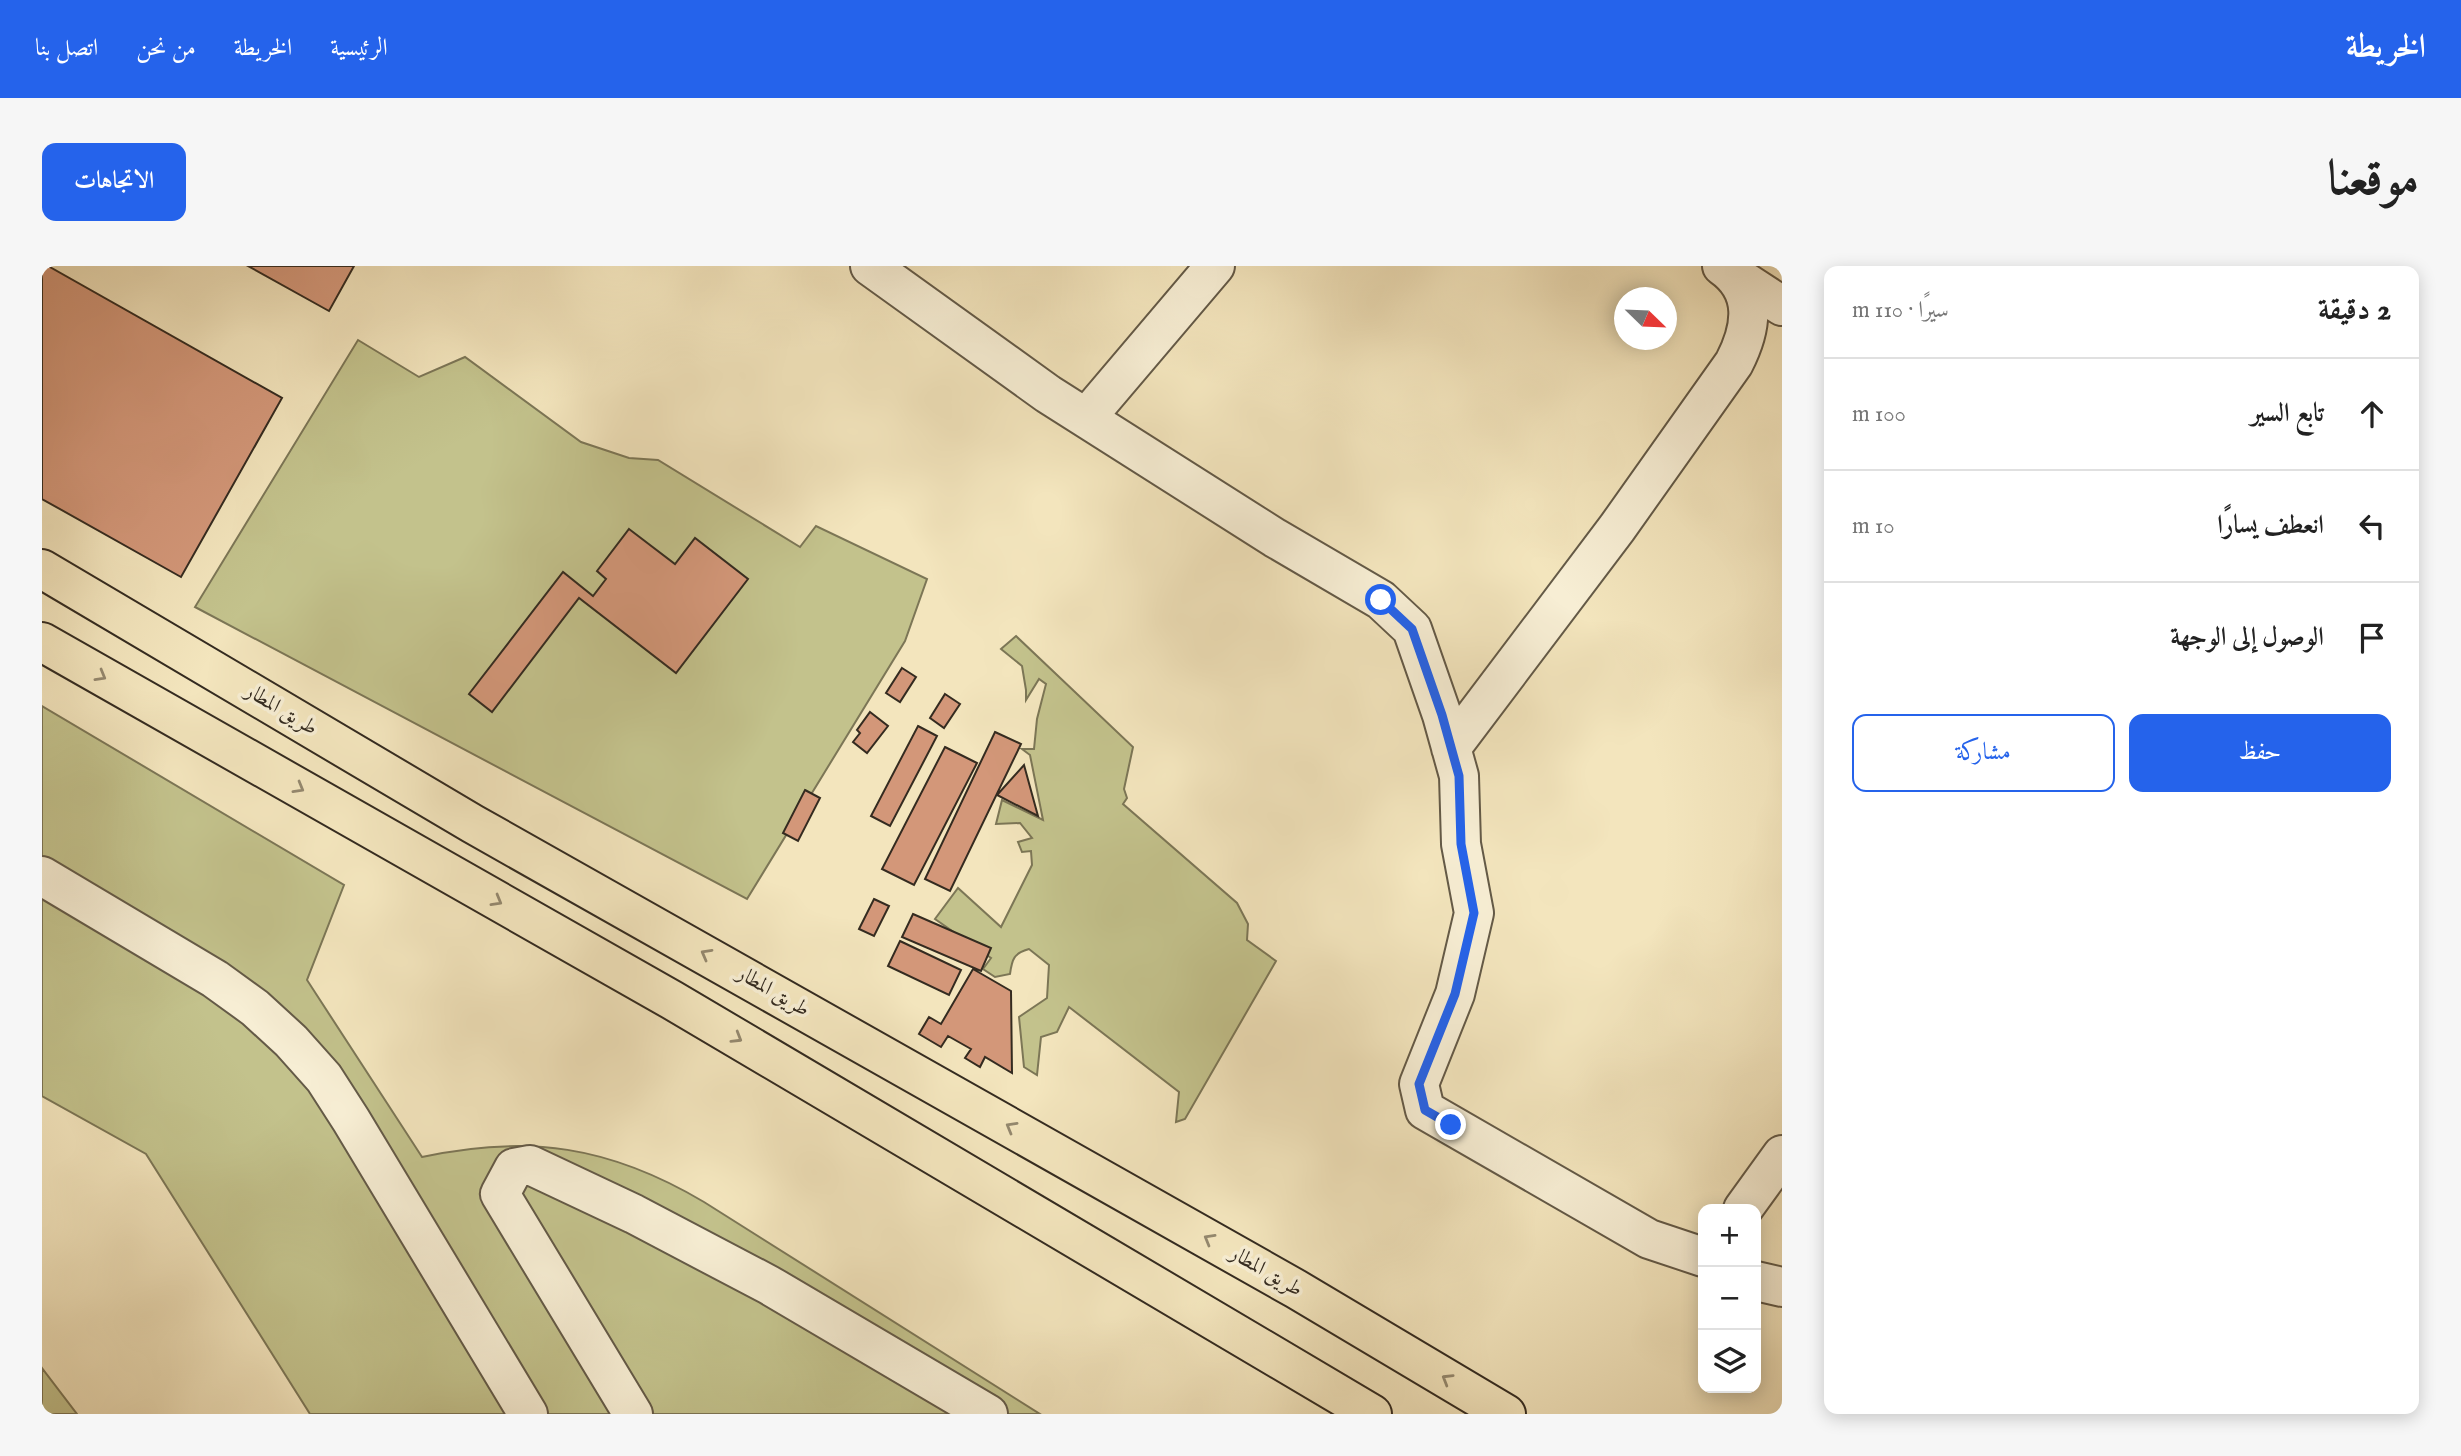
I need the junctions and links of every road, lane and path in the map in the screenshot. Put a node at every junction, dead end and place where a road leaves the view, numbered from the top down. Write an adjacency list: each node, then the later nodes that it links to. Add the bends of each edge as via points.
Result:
1 (870, 266): 5 (lane)
2 (1215, 266): 5 (lane)
3 (1728, 270): 4 (lane); 8 (lane, via 1742,287 1748,308 1745,342 1734,363)
4 (1782, 306)
5 (1086, 418): 8 (lane, via 1381,600 1412,629)
6 (42, 569): 21 (highway, طريق المطار, one-way to 6, via 1284,1282 473,824)
7 (42, 642): 20 (highway, one-way to 20, via 672,1000)
8 (1451, 748): 12 (lane, via 1459,776 1461,844 1474,913 1455,994 1419,1084 1425,1110 1649,1240)
9 (42, 876): 16 (lane, via 215,979 291,1041 324,1078 351,1120)
10 (1782, 1155): 11 (lane)
11 (1747, 1204)
12 (1698, 1255)
13 (1761, 1282): 14 (lane)
14 (1782, 1287)
15 (902, 1362): 17 (lane, via 634,1214 530,1166 514,1168 499,1194); 18 (lane); 19 (lane)
16 (528, 1414)
17 (633, 1414)
18 (933, 1414)
19 (988, 1414)
20 (1372, 1414)
21 (1506, 1414)

